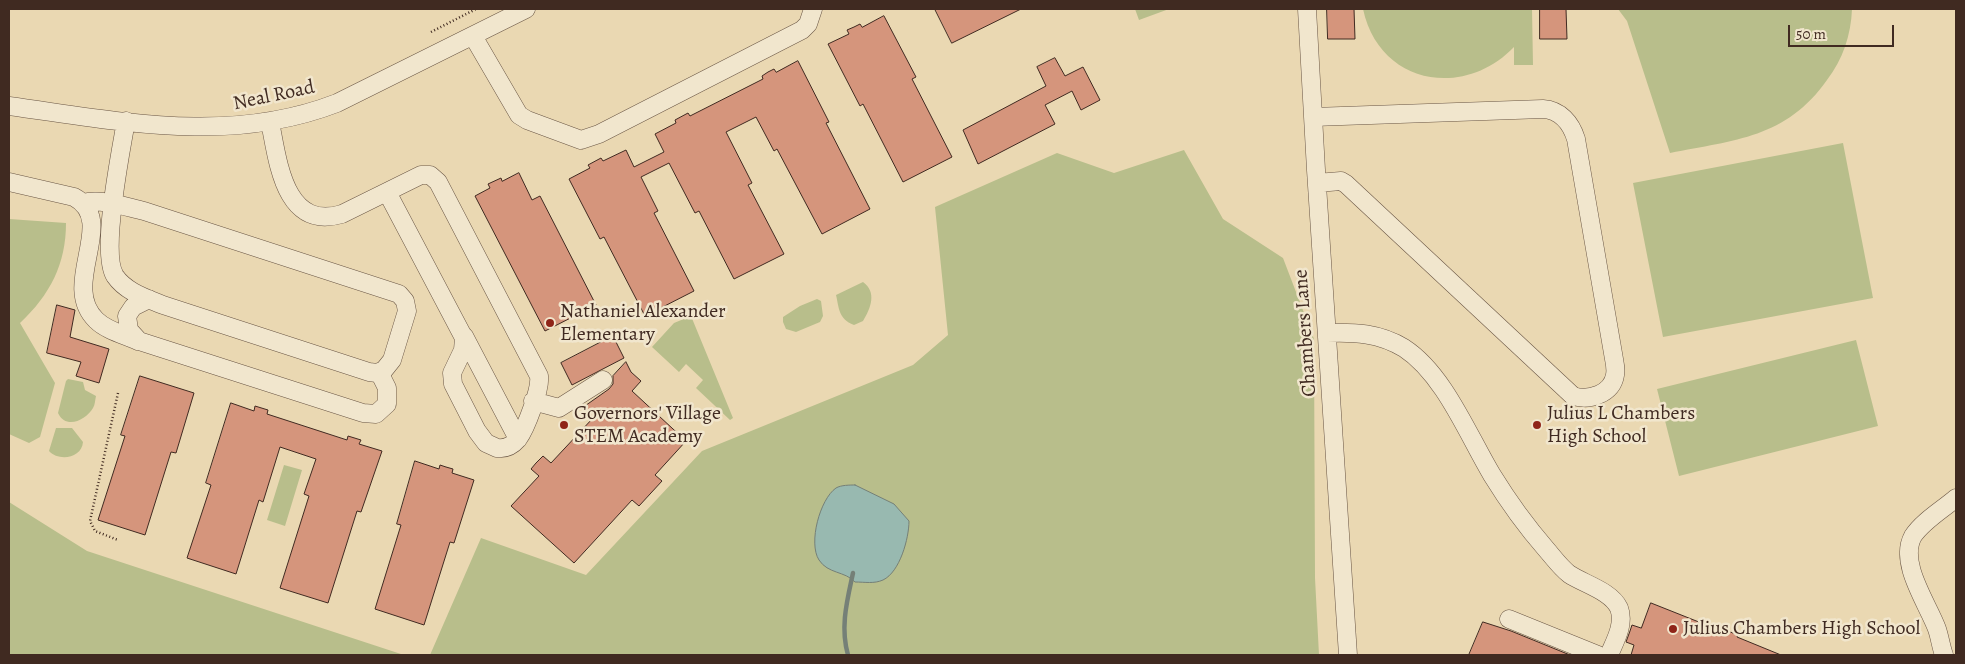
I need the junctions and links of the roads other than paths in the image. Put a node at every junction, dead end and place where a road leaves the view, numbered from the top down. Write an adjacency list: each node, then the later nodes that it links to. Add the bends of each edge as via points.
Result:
1 (526, 9): 4 (street, Neal Road)
2 (813, 9): 4 (street, via 808,24 802,30 599,134 580,140 519,115)
3 (1308, 9): 6 (street, Chambers Lane)
4 (473, 36): 8 (street, Neal Road, via 338,103 305,115)
5 (9, 106): 7 (street, Neal Road)
6 (1313, 117): 10 (street, Chambers Lane); 10 (street, via 1543,109 1560,114 1572,126 1576,139 1616,372 1613,382 1594,397 1583,399 1573,396 1346,184 1341,181)
7 (126, 121): 8 (street, Neal Road, via 195,127); 13 (street)
8 (270, 122): 11 (street, via 285,186 294,200 308,212 334,216)
9 (9, 182): 12 (street, via 74,197)
10 (1317, 183): 16 (street, Chambers Lane)
11 (387, 192): 15 (street); 20 (street, via 426,174 438,182 538,371 540,381)
12 (83, 203): 13 (street); 17 (street, via 92,223 82,282 85,303 100,323)
13 (114, 205): 14 (street, via 112,268 123,285); 18 (street, via 144,211 400,294 406,305 406,316 390,364)
14 (149, 299): 17 (street, via 133,307 127,316 129,330); 18 (street, via 369,372)
15 (461, 331): 21 (street); 21 (street, via 463,350 452,377 477,431 486,442 497,448 509,446)
16 (1327, 333): 24 (street, Chambers Lane); 26 (street, via 1358,332 1386,339 1406,350 1428,370 1533,535 1570,574 1608,596 1617,605 1620,623)
17 (138, 341): 18 (street, via 368,414 380,413 388,401 387,388)
18 (379, 372)
19 (603, 380): 20 (street, via 559,408)
20 (534, 401): 21 (street)
21 (518, 439)
22 (1956, 498): 27 (street, via 1916,532 1908,555 1938,630)
23 (1509, 619): 25 (street)
24 (1348, 655)
25 (1598, 655)
26 (1609, 655)
27 (1944, 655)

